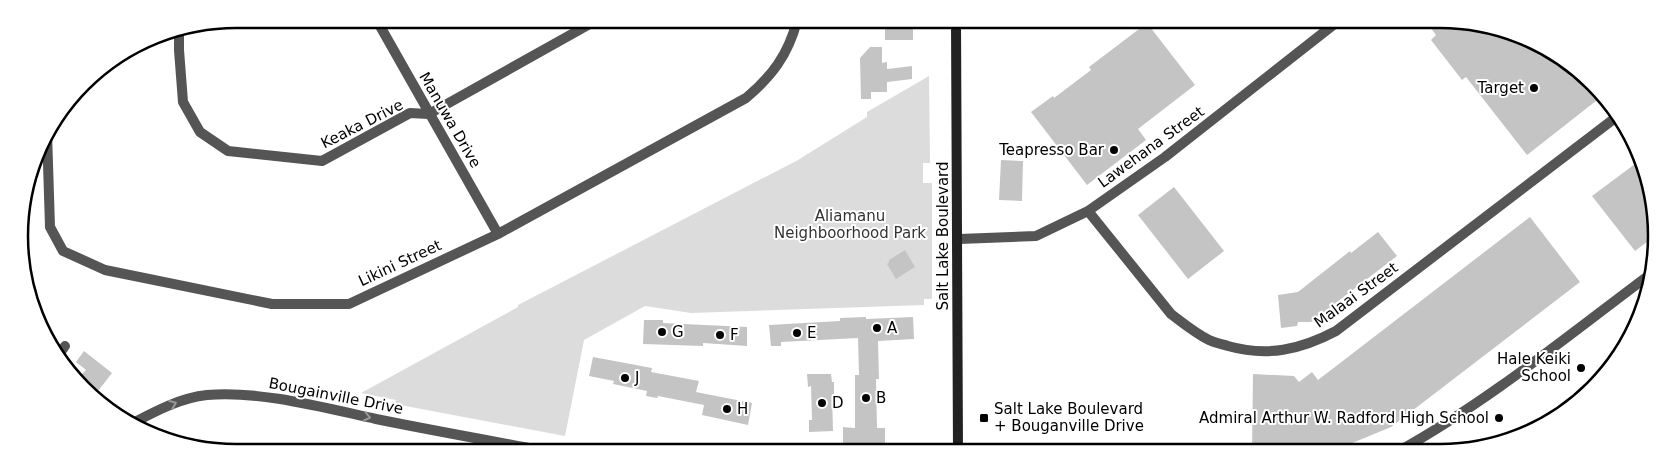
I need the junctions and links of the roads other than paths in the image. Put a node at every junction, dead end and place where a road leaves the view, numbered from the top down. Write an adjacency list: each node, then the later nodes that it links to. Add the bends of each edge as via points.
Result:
1 (381, 28): 7 (street, Manuwa Drive)
2 (583, 28): 7 (street, Keaka Drive)
3 (795, 28): 11 (street, Likini Street, via 776,69 746,98)
4 (956, 28): 12 (main road, Salt Lake Boulevard)
5 (1329, 28): 10 (street, Lawehana Street, via 1165,157)
6 (179, 36): 7 (street, Keaka Drive, via 183,102 200,132 228,151 322,161 410,113)
7 (429, 114): 11 (street, Manuwa Drive)
8 (1612, 120): 10 (street, Malaai Street, via 1336,331 1320,340 1274,351 1246,351 1211,341 1170,314)
9 (47, 147): 11 (street, Likini Street, via 50,227 63,251 105,270 272,304 349,304)
10 (1088, 211): 12 (street, Lawehana Street, via 1036,236)
11 (498, 234)
12 (959, 239): 18 (main road, Salt Lake Boulevard)
13 (1642, 280): 19 (street, via 1460,415)
14 (65, 346): 15 (street)
15 (62, 350)
16 (138, 420): 17 (street, Bougainville Drive, one-way to 17, via 183,400 228,394 314,406)
17 (508, 444)
18 (958, 444)
19 (1411, 444)

